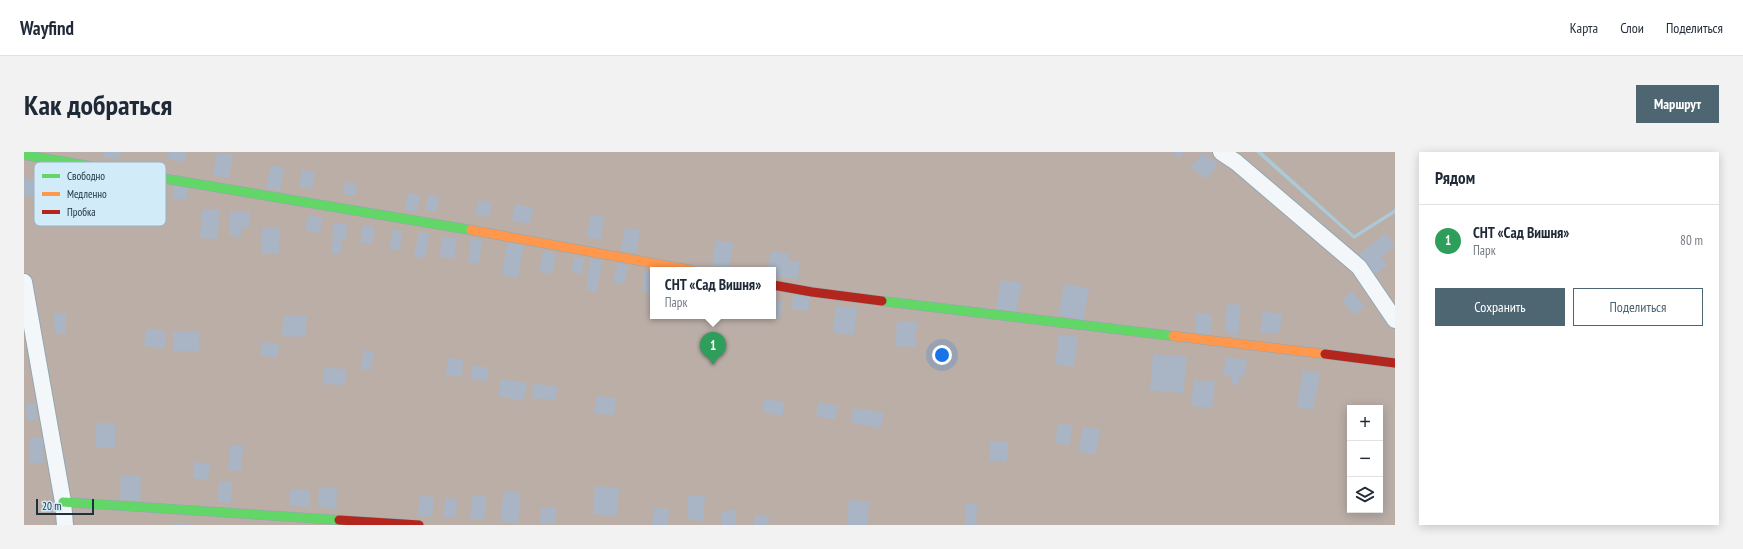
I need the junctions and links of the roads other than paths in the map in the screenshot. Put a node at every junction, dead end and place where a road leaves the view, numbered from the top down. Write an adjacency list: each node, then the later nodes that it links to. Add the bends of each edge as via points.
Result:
1 (1220, 152): 8 (street, via 1236,162 1358,268)
2 (24, 155): 3 (street)
3 (66, 162)
4 (166, 179): 5 (street)
5 (674, 267)
6 (24, 282): 10 (street)
7 (776, 286): 9 (street)
8 (1395, 320)
9 (1395, 363)
10 (63, 502): 11 (street); 12 (street)
11 (64, 525)
12 (419, 525)

